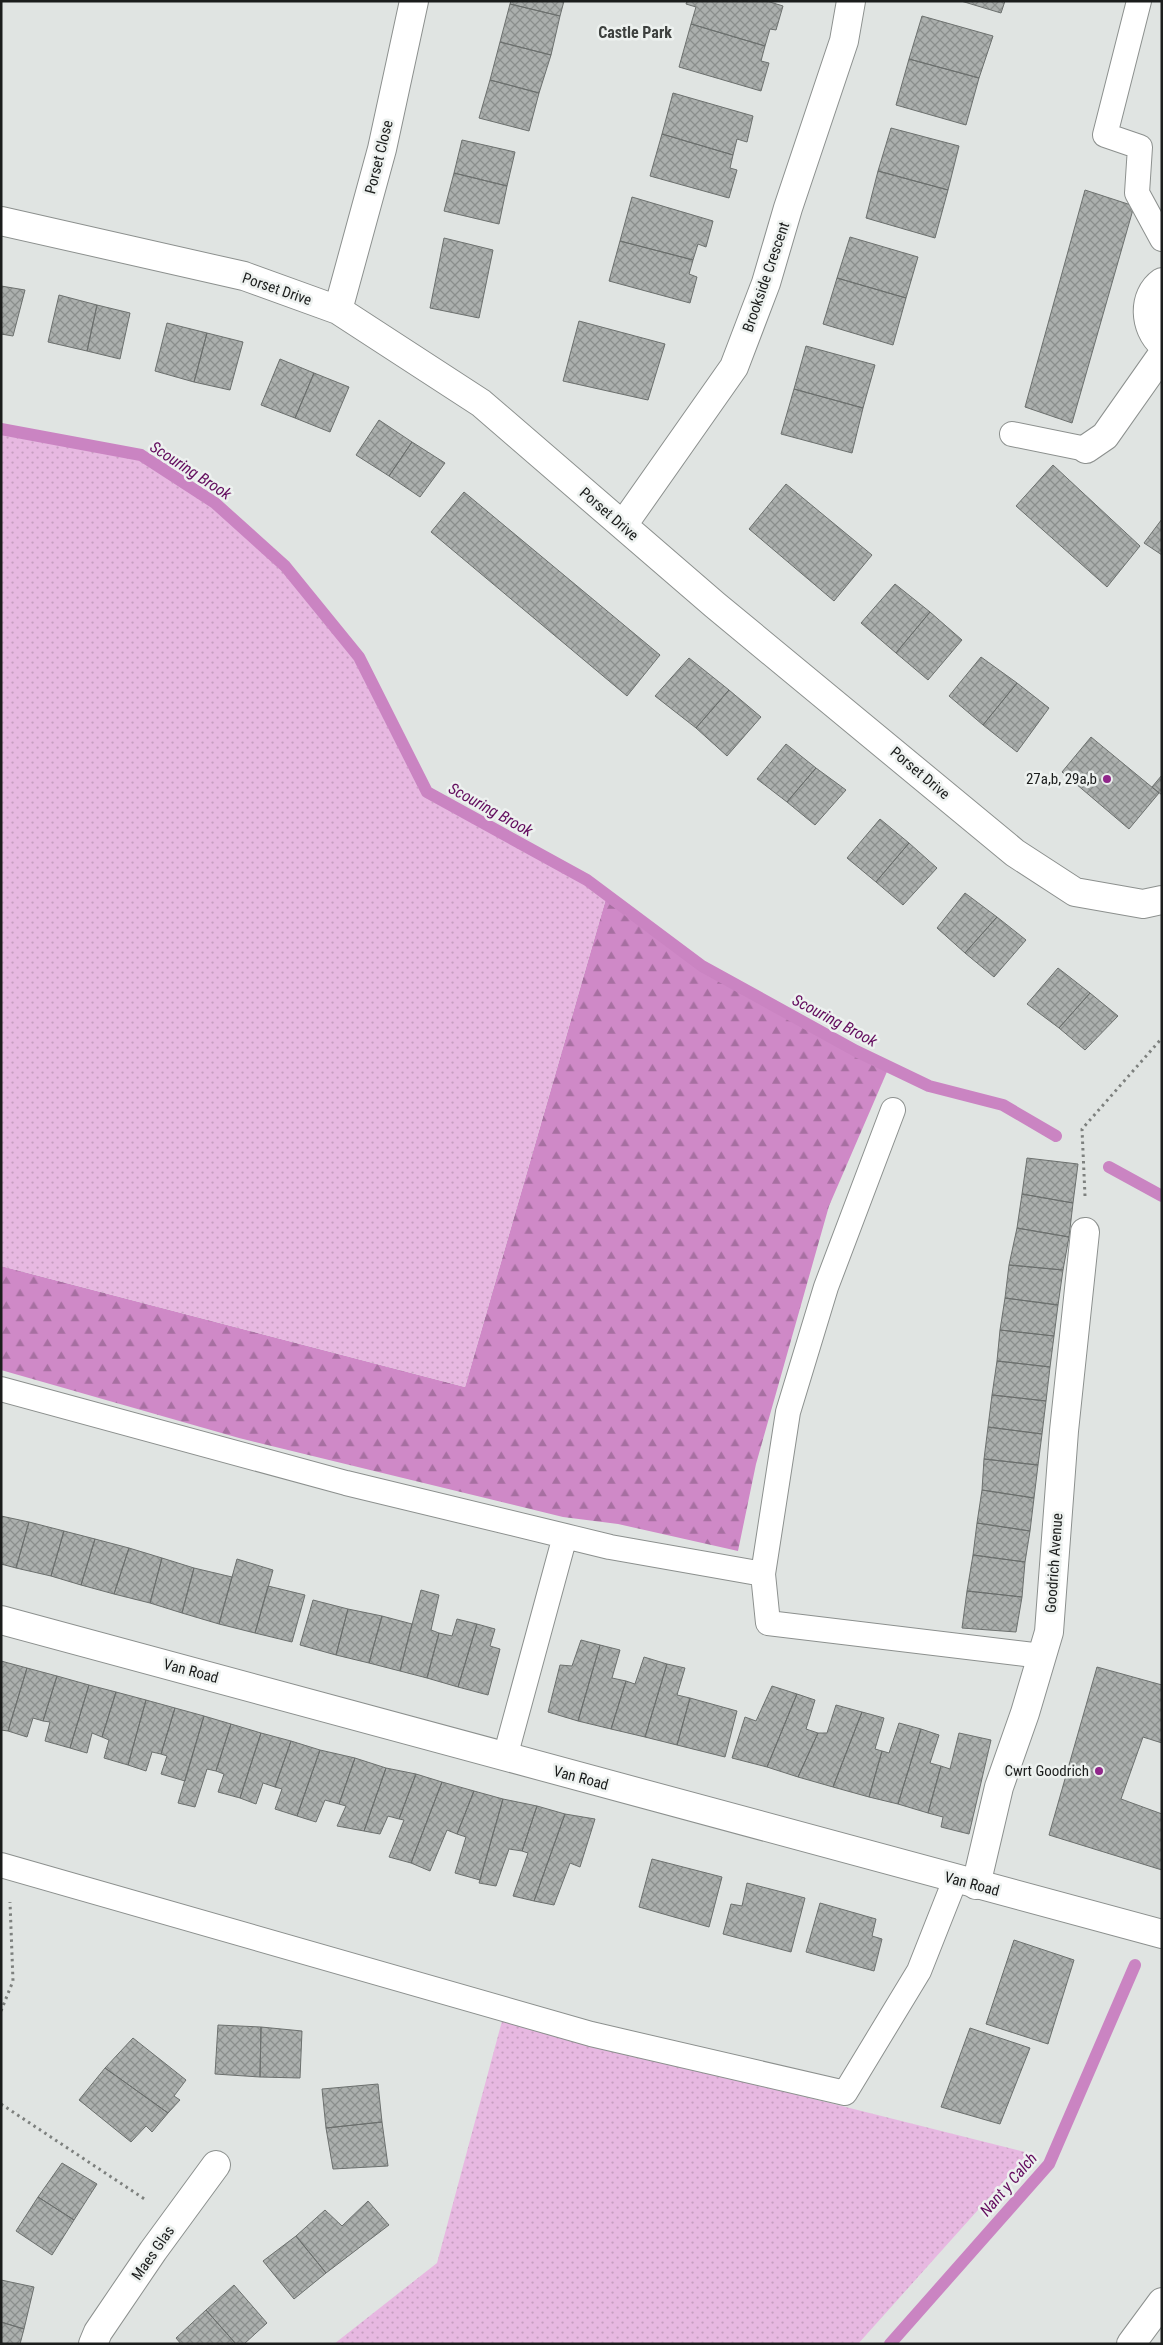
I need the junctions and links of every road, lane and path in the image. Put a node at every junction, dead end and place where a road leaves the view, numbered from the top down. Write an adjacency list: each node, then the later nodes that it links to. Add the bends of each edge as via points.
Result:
1 (414, 1): 7 (street, Porset Close, via 382,150)
2 (851, 1): 12 (street, Brookside Crescent, via 844,41 766,283 734,367)
3 (1139, 1): 5 (lane, via 1104,135 1140,147 1137,193)
4 (1, 221): 7 (street, Porset Drive, via 244,276)
5 (1162, 239)
6 (1162, 282): 8 (street, via 1155,286 1147,314 1151,328)
7 (338, 310): 12 (street, Porset Drive, via 481,403)
8 (1162, 344)
9 (1162, 355): 11 (street, via 1105,436)
10 (1012, 434): 11 (lane)
11 (1086, 449)
12 (623, 525): 13 (street, Porset Drive, via 1015,853 1076,892 1143,904)
13 (1162, 900)
14 (1162, 1038): 16 (path, via 1082,1130)
15 (892, 1110): 19 (lane, via 826,1287 788,1412)
16 (1085, 1232): 21 (street, Goodrich Avenue, via 1064,1431 1049,1632)
17 (1, 1389): 18 (lane, via 346,1483)
18 (565, 1536): 19 (lane); 22 (lane)
19 (763, 1574): 21 (lane, via 768,1623)
20 (1, 1620): 22 (street, Van Road)
21 (1042, 1656): 24 (street, Goodrich Avenue)
22 (505, 1757): 24 (street, Van Road)
23 (5, 1866): 24 (lane, via 591,2034 845,2093 919,1971); 26 (path, via 13,1980)
24 (965, 1883): 25 (street, Van Road)
25 (1162, 1934)
26 (1, 2011)
27 (1, 2104): 29 (path)
28 (216, 2165): 29 (street, Maes Glas)
29 (176, 2220): 31 (street, Maes Glas, via 98,2332)
30 (1162, 2302): 32 (street)
31 (93, 2344)
32 (1131, 2344)

